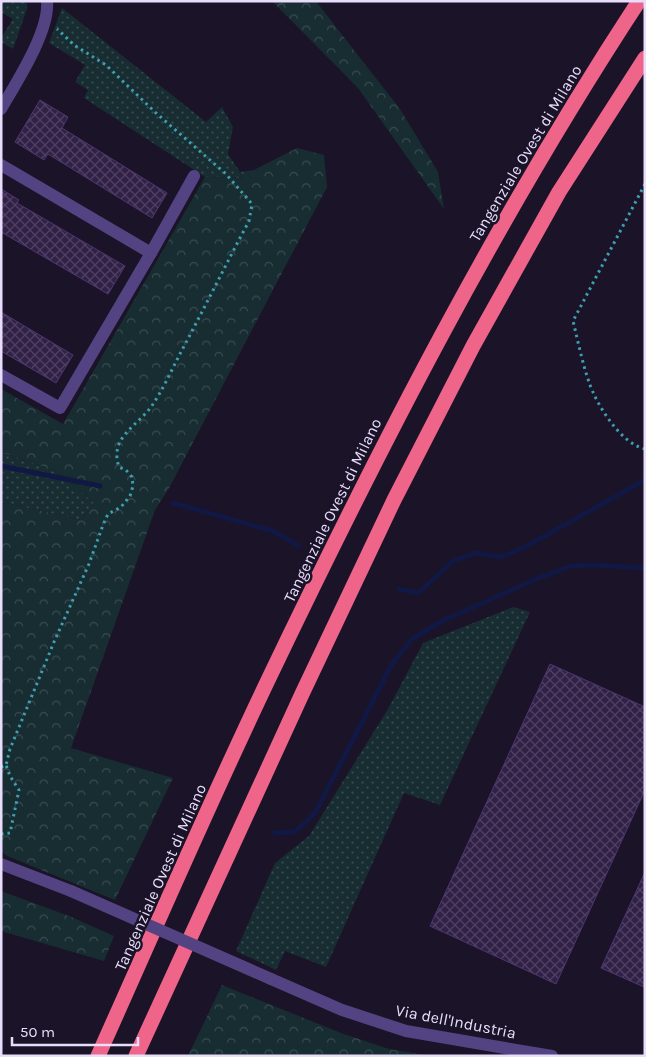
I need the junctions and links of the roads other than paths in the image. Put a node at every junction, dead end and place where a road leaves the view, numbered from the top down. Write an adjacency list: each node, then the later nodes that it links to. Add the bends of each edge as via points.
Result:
1 (48, 1): 4 (street, via 35,49)
2 (639, 1): 10 (highway, Tangenziale Ovest di Milano, via 515,200 380,450 269,678)
3 (645, 58): 11 (highway, via 559,192 399,491)
4 (1, 110)
5 (1, 165): 7 (street)
6 (194, 176): 7 (street)
7 (150, 253): 8 (street, via 60,408)
8 (1, 374)
9 (1, 864): 12 (street, Via dell'Industria, bridge, via 71,891 342,1010 406,1031)
10 (98, 1056)
11 (136, 1056)
12 (552, 1056)

